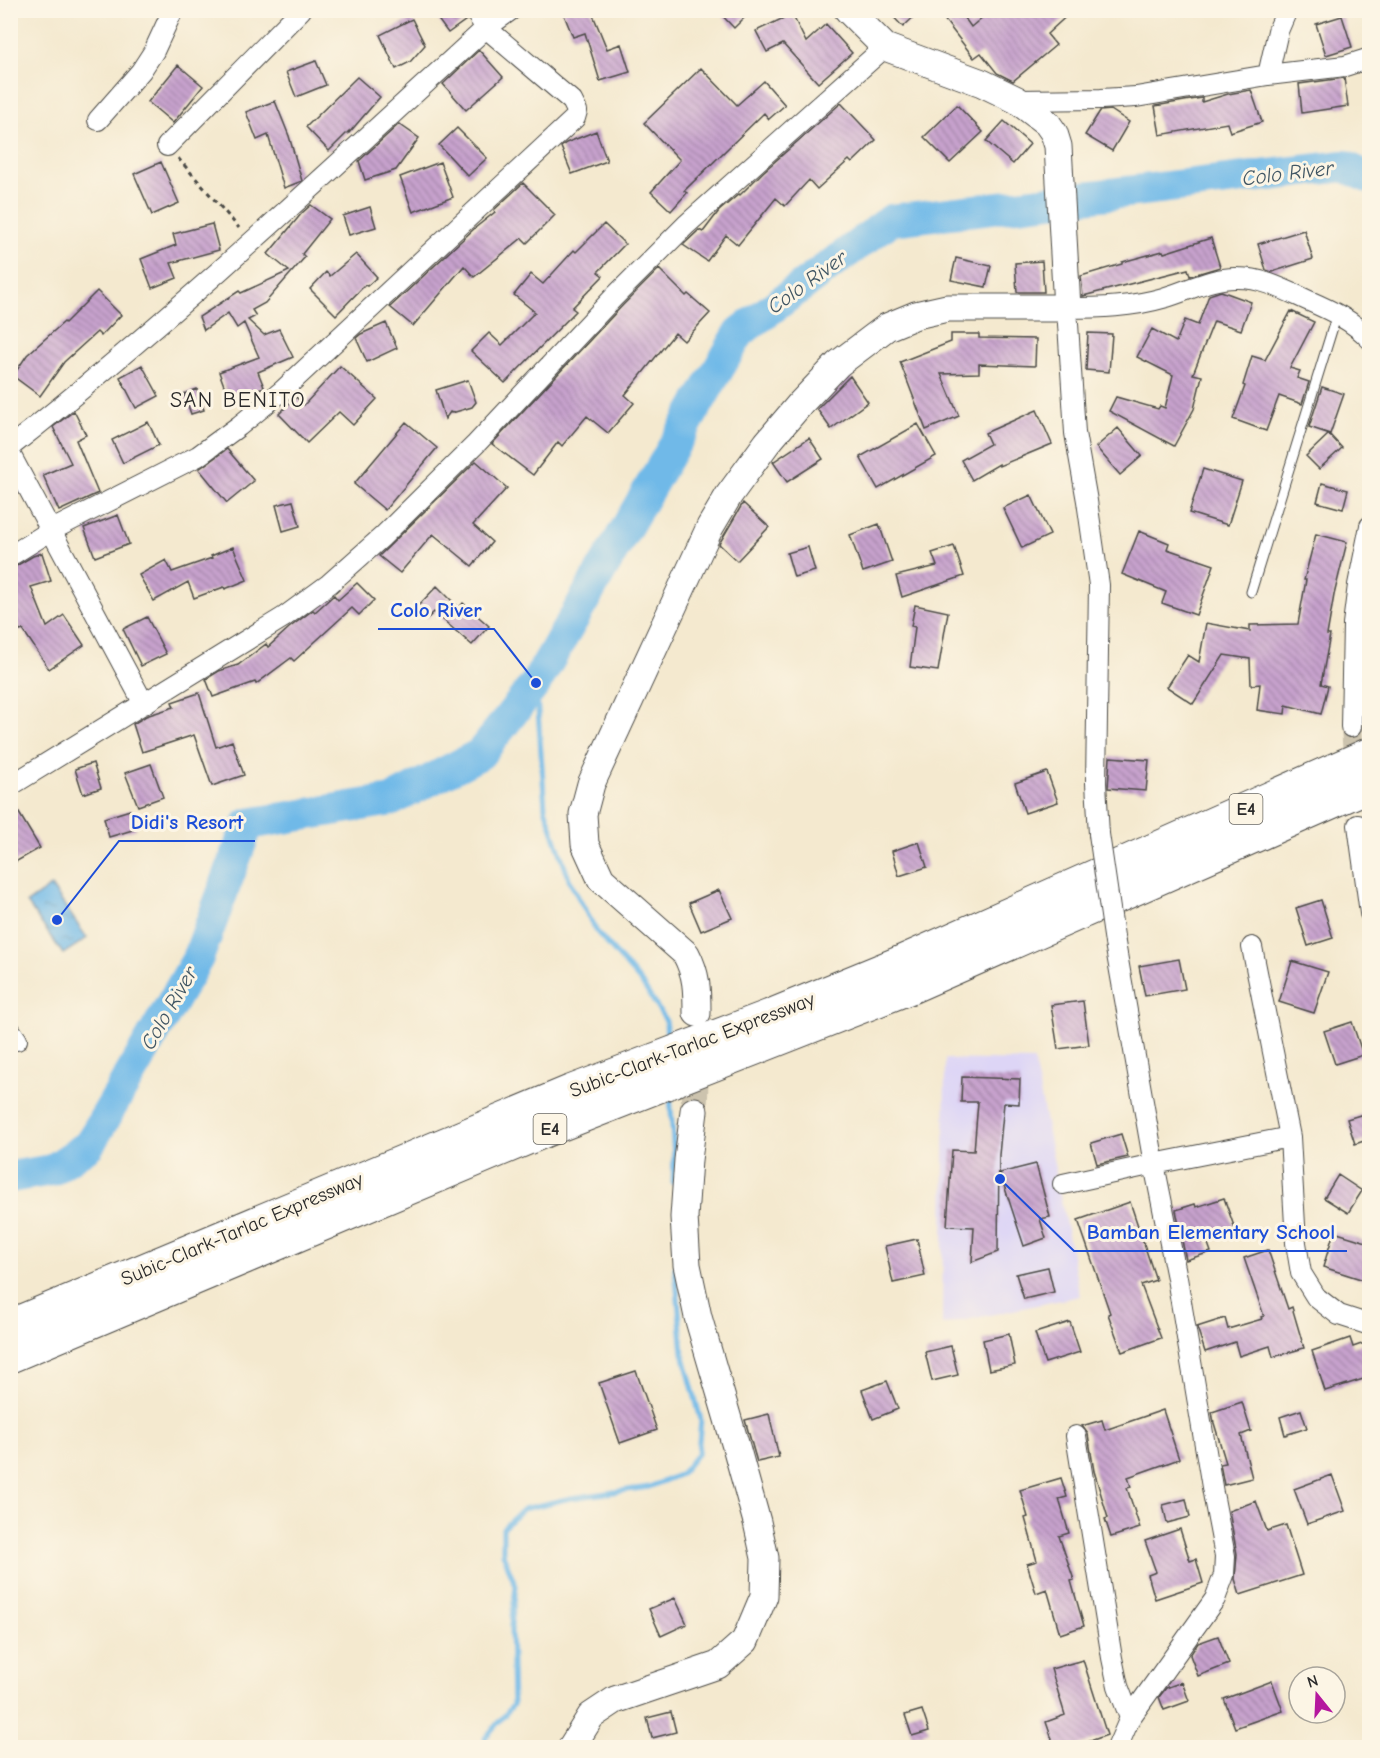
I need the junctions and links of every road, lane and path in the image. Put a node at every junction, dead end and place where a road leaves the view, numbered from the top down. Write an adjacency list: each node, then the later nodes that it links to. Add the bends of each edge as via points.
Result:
1 (173, 10): 12 (street, via 141,71)
2 (301, 10): 13 (street)
3 (474, 10): 7 (street)
4 (511, 10): 7 (street)
5 (849, 10): 8 (street)
6 (1287, 10): 10 (street)
7 (486, 28): 14 (street); 21 (street, via 572,101 577,111 575,118 282,391 239,426 198,456)
8 (885, 47): 11 (street); 24 (street, via 686,225 476,444 329,584)
9 (1370, 58): 10 (street, via 1345,66)
10 (1268, 75): 11 (street, via 1136,97)
11 (1017, 100): 15 (street, via 1047,123 1058,146)
12 (98, 120)
13 (167, 146): 14 (path)
14 (252, 242): 18 (street)
15 (1067, 308): 16 (street, via 1134,304 1214,280 1236,278 1266,282); 32 (street, via 947,308 886,327 838,364 801,403 760,451 710,527 591,783 583,814 585,844 601,879 686,954 696,983); 35 (street, bridge, via 1074,433 1099,585 1099,834)
16 (1337, 314): 17 (street); 23 (lane)
17 (1370, 339)
18 (10, 447)
19 (10, 454): 21 (street)
20 (1370, 526): 25 (street, via 1353,624)
21 (52, 530): 22 (street); 24 (street)
22 (10, 556)
23 (1251, 592)
24 (144, 704): 28 (street)
25 (1351, 727)
26 (1370, 754): 38 (highway, Subic-Clark-Tarlac Expressway / E4, via 897,964 570,1092)
27 (1370, 785): 39 (highway, Subic-Clark-Tarlac Expressway / E4, via 911,987 534,1136)
28 (10, 786)
29 (1358, 825): 30 (street)
30 (1370, 913)
31 (1252, 947): 34 (street)
32 (697, 1013)
33 (694, 1111): 42 (street, via 684,1217 687,1265 698,1317 757,1522 765,1558 764,1596 745,1641 718,1665 615,1700 591,1716)
34 (1290, 1137): 35 (street); 37 (street, via 1301,1273 1317,1297 1339,1315)
35 (1154, 1164): 36 (street); 41 (street, via 1178,1278 1225,1556 1224,1575 1215,1599)
36 (1063, 1184)
37 (1370, 1325)
38 (10, 1326)
39 (10, 1356)
40 (1076, 1436): 41 (street, via 1112,1658)
41 (1130, 1719): 43 (street)
42 (571, 1748)
43 (1117, 1748)

